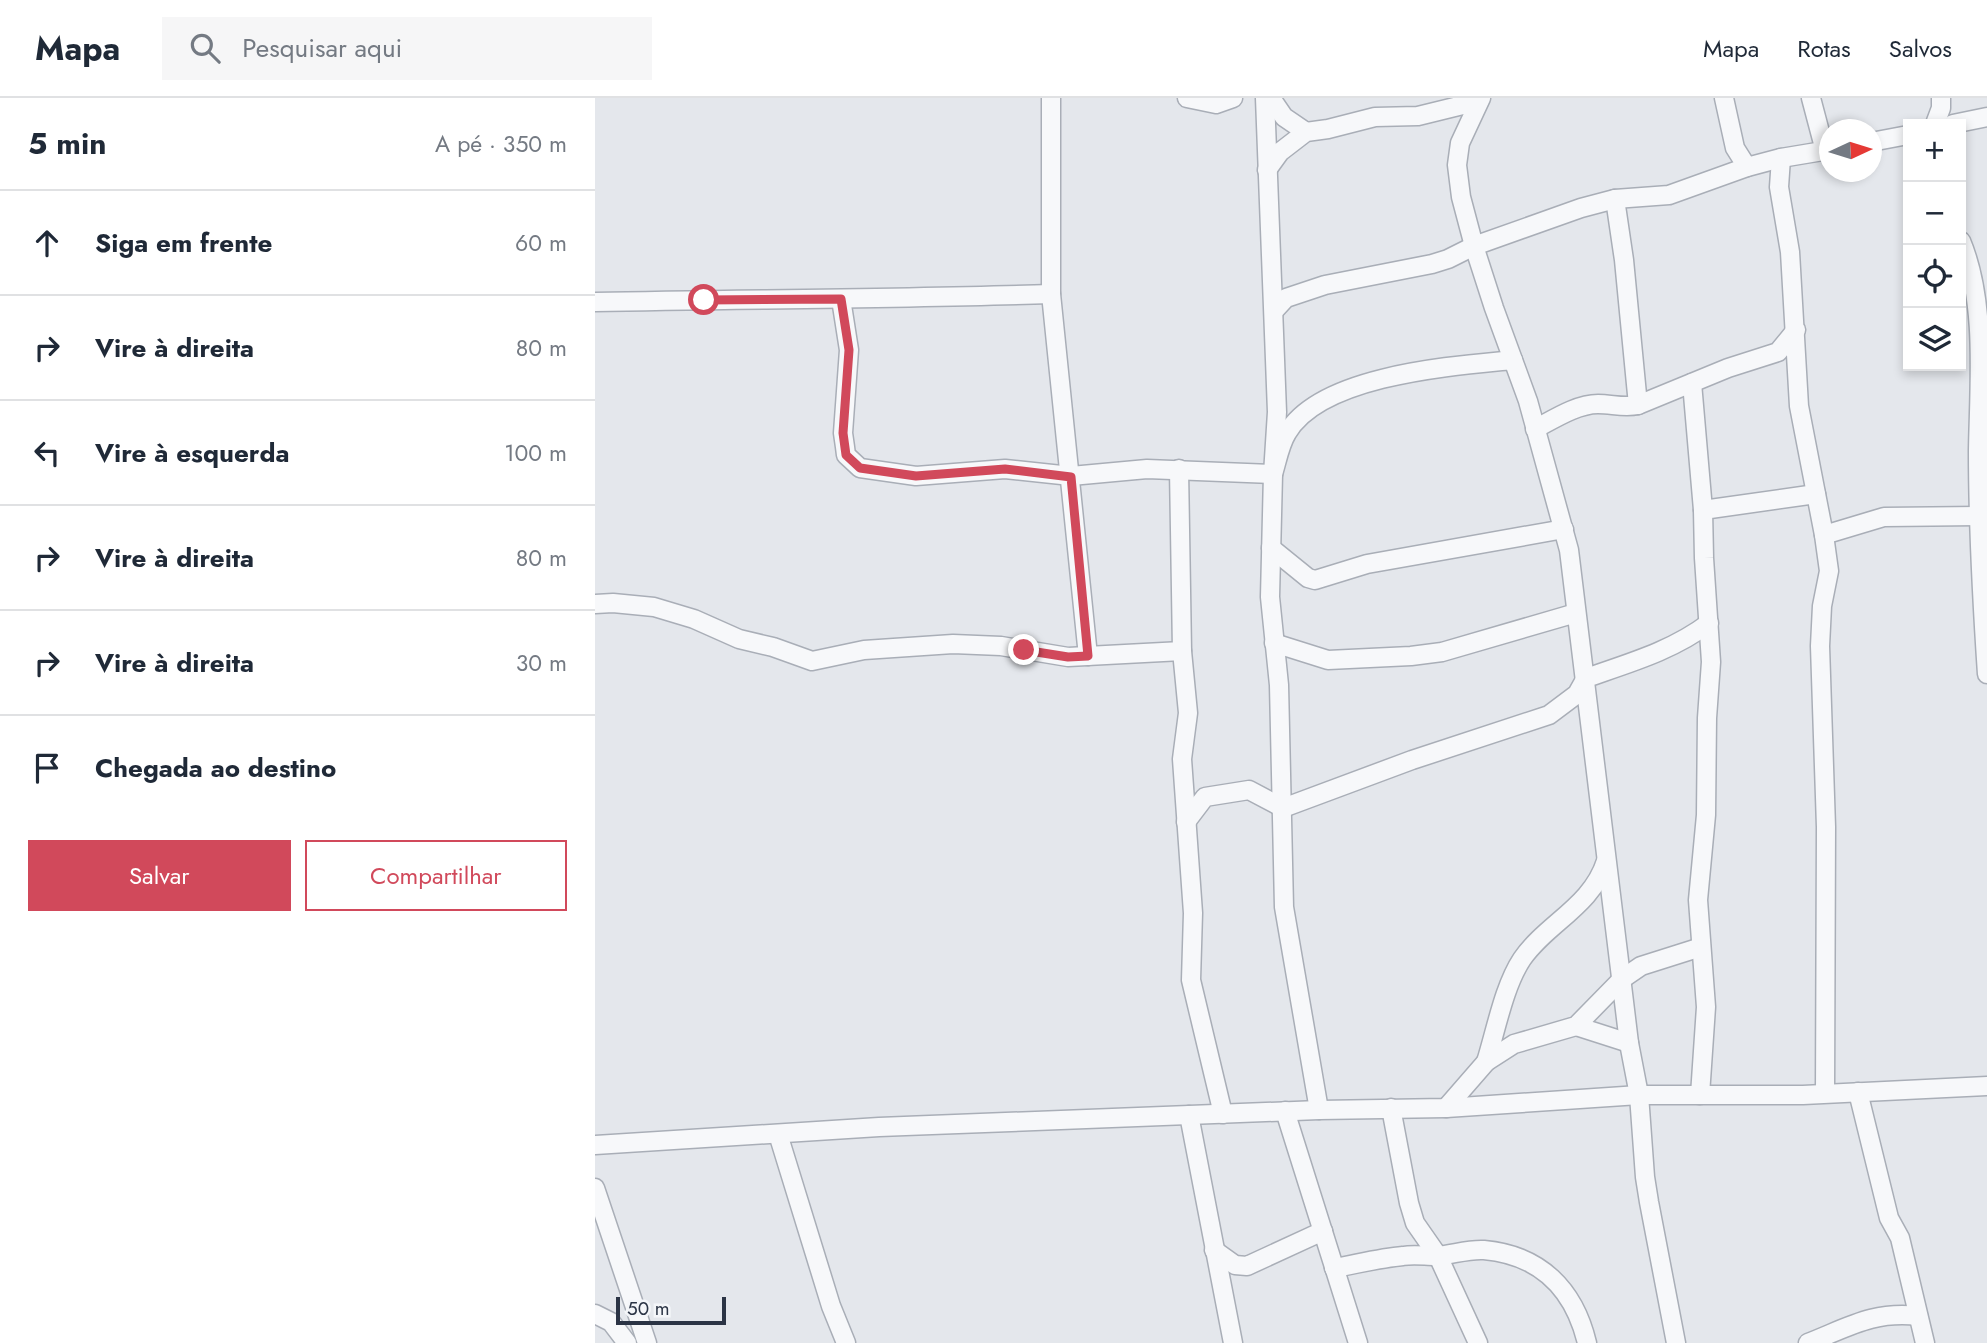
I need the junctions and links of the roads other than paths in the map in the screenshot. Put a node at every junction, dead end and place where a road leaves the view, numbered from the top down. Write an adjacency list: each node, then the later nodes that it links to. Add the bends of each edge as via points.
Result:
1 (1051, 98): 26 (street)
2 (1187, 98): 3 (street, via 1216,104)
3 (1233, 98)
4 (1265, 98): 21 (street)
5 (1271, 98): 15 (street, via 1284,117)
6 (1724, 98): 14 (street)
7 (1811, 98): 13 (street)
8 (1941, 98): 11 (street)
9 (1480, 100): 15 (street, via 1418,116 1375,117); 25 (street, via 1460,143 1457,165)
10 (1987, 117): 12 (street)
11 (1937, 119)
12 (1966, 121)
13 (1819, 124)
14 (1730, 130): 20 (street); 22 (street)
15 (1306, 132): 21 (street, via 1280,152)
16 (1903, 136): 17 (street)
17 (1882, 140)
18 (1819, 152): 19 (street)
19 (1781, 158): 20 (street); 30 (street, via 1779,187)
20 (1747, 166): 22 (street)
21 (1267, 170): 28 (street)
22 (1720, 177): 23 (street, via 1669,195)
23 (1615, 199): 25 (street); 34 (street)
24 (1963, 245): 31 (street, via 1976,281)
25 (1474, 246): 28 (street, via 1432,264 1342,280); 32 (street)
26 (1051, 294): 27 (street); 39 (street)
27 (841, 299): 29 (street); 39 (street, via 849,350 843,433 846,455 860,468 916,476 1005,469)
28 (1278, 299): 38 (street)
29 (595, 302)
30 (1796, 330): 33 (street, via 1778,352); 40 (street, via 1799,406)
31 (1983, 340): 36 (street)
32 (1514, 360): 35 (street); 38 (street, via 1452,366 1361,385 1325,398 1306,410 1287,433)
33 (1692, 383): 34 (street); 41 (street)
34 (1638, 405): 35 (street, via 1583,406)
35 (1535, 429): 43 (street)
36 (1983, 448): 42 (street)
37 (1179, 469): 38 (street); 39 (street); 51 (street)
38 (1273, 474): 45 (street)
39 (1071, 477): 52 (street)
40 (1816, 494): 41 (street); 44 (street)
41 (1703, 510): 49 (street)
42 (1979, 516): 44 (street, via 1884,517); 46 (street)
43 (1564, 529): 45 (street, via 1367,564 1315,580); 48 (street)
44 (1824, 536): 65 (street, via 1829,571 1820,646 1826,827)
45 (1271, 548): 50 (street)
46 (1984, 551): 53 (street)
47 (595, 604): 52 (street, via 654,607 812,662 864,650 953,644)
48 (1576, 613): 50 (street, via 1442,652 1411,656 1328,660); 54 (street)
49 (1709, 623): 54 (street, via 1661,652); 58 (street, via 1706,816 1698,900)
50 (1274, 643): 55 (street)
51 (1182, 652): 52 (street); 56 (street, via 1188,713 1182,758)
52 (1088, 656)
53 (1987, 674)
54 (1586, 678): 55 (street, via 1577,694 1549,715); 57 (street)
55 (1283, 808): 56 (street, via 1249,790 1205,797); 70 (street, via 1284,907)
56 (1186, 822): 72 (street, via 1193,914 1191,980)
57 (1606, 861): 59 (street); 62 (street, via 1593,890 1520,961)
58 (1702, 947): 59 (street, via 1647,963); 67 (street, via 1706,1007)
59 (1622, 979): 60 (street); 61 (street)
60 (1576, 1026): 61 (street); 62 (street, via 1514,1044)
61 (1629, 1043): 66 (street)
62 (1486, 1062): 69 (street)
63 (1987, 1086): 64 (street)
64 (1858, 1092): 65 (street); 83 (street)
65 (1825, 1093): 67 (street)
66 (1639, 1095): 67 (street); 69 (street); 91 (street, via 1644,1177)
67 (1700, 1095)
68 (1391, 1108): 69 (street); 70 (street); 80 (street, via 1415,1223)
69 (1446, 1108)
70 (1319, 1110): 71 (street)
71 (1285, 1111): 72 (street); 78 (street)
72 (1223, 1114): 73 (street)
73 (1189, 1115): 74 (street); 79 (street)
74 (778, 1134): 75 (street); 86 (street)
75 (595, 1145)
76 (595, 1188): 77 (street)
77 (602, 1227): 85 (street)
78 (1323, 1231): 79 (street, via 1247,1266 1235,1265); 81 (street)
79 (1214, 1250): 87 (street)
80 (1438, 1256): 81 (street, via 1404,1255); 89 (street); 90 (street, via 1482,1250 1523,1259 1543,1270 1576,1307)
81 (1334, 1268): 88 (street)
82 (595, 1314): 84 (street, via 611,1322)
83 (1917, 1316): 92 (street, via 1893,1313 1874,1317); 93 (street)
84 (627, 1343)
85 (647, 1343)
86 (846, 1343)
87 (1233, 1343)
88 (1358, 1343)
89 (1478, 1343)
90 (1587, 1343)
91 (1676, 1343)
92 (1808, 1343)
93 (1925, 1343)

